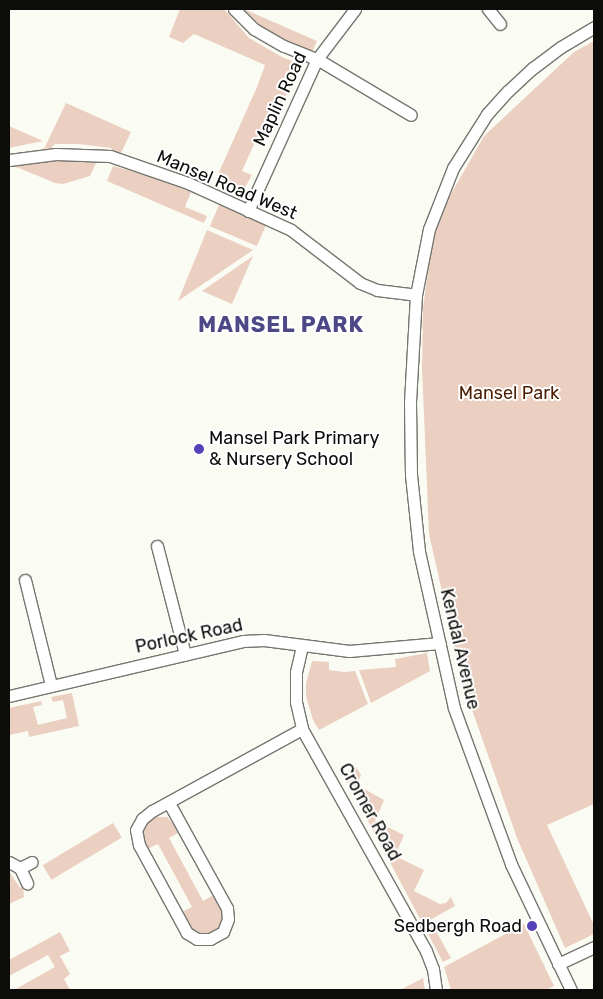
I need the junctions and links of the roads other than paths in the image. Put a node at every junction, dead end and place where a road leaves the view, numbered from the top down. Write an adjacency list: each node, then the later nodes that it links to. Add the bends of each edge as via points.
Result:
1 (234, 9): 6 (street, via 254,29)
2 (355, 9): 6 (street, Maplin Road)
3 (488, 9): 4 (street)
4 (500, 24)
5 (594, 27): 10 (street, Kendal Avenue, via 533,68 487,114 454,168 429,229)
6 (317, 59): 7 (street); 9 (street, Maplin Road)
7 (411, 115)
8 (9, 160): 9 (street, Mansel Road West, via 56,154 110,156 188,183)
9 (248, 211): 10 (street, Mansel Road West, via 291,230 360,283 377,290)
10 (416, 295): 13 (street, Kendal Avenue, via 410,402 411,475 419,551)
11 (157, 546): 15 (street)
12 (25, 580): 16 (street)
13 (440, 643): 14 (street, Porlock Road, via 349,651); 25 (street, Kendal Avenue, via 454,708 511,864)
14 (302, 646): 15 (street, Porlock Road, via 264,640 243,641); 18 (street, Cromer Road, via 296,672 296,702)
15 (185, 654): 16 (street, Porlock Road)
16 (51, 685): 17 (street, Porlock Road)
17 (9, 696)
18 (302, 729): 19 (street); 26 (street, Cromer Road, via 426,951)
19 (169, 803): 19 (street, via 142,819 136,830 139,845 188,932 197,939 210,939 223,932 228,919 227,908)
20 (9, 862): 22 (street)
21 (32, 862): 22 (street)
22 (20, 868): 23 (street)
23 (27, 883)
24 (594, 947): 25 (street)
25 (558, 964): 27 (street, Kendal Avenue)
26 (436, 990)
27 (571, 990)

